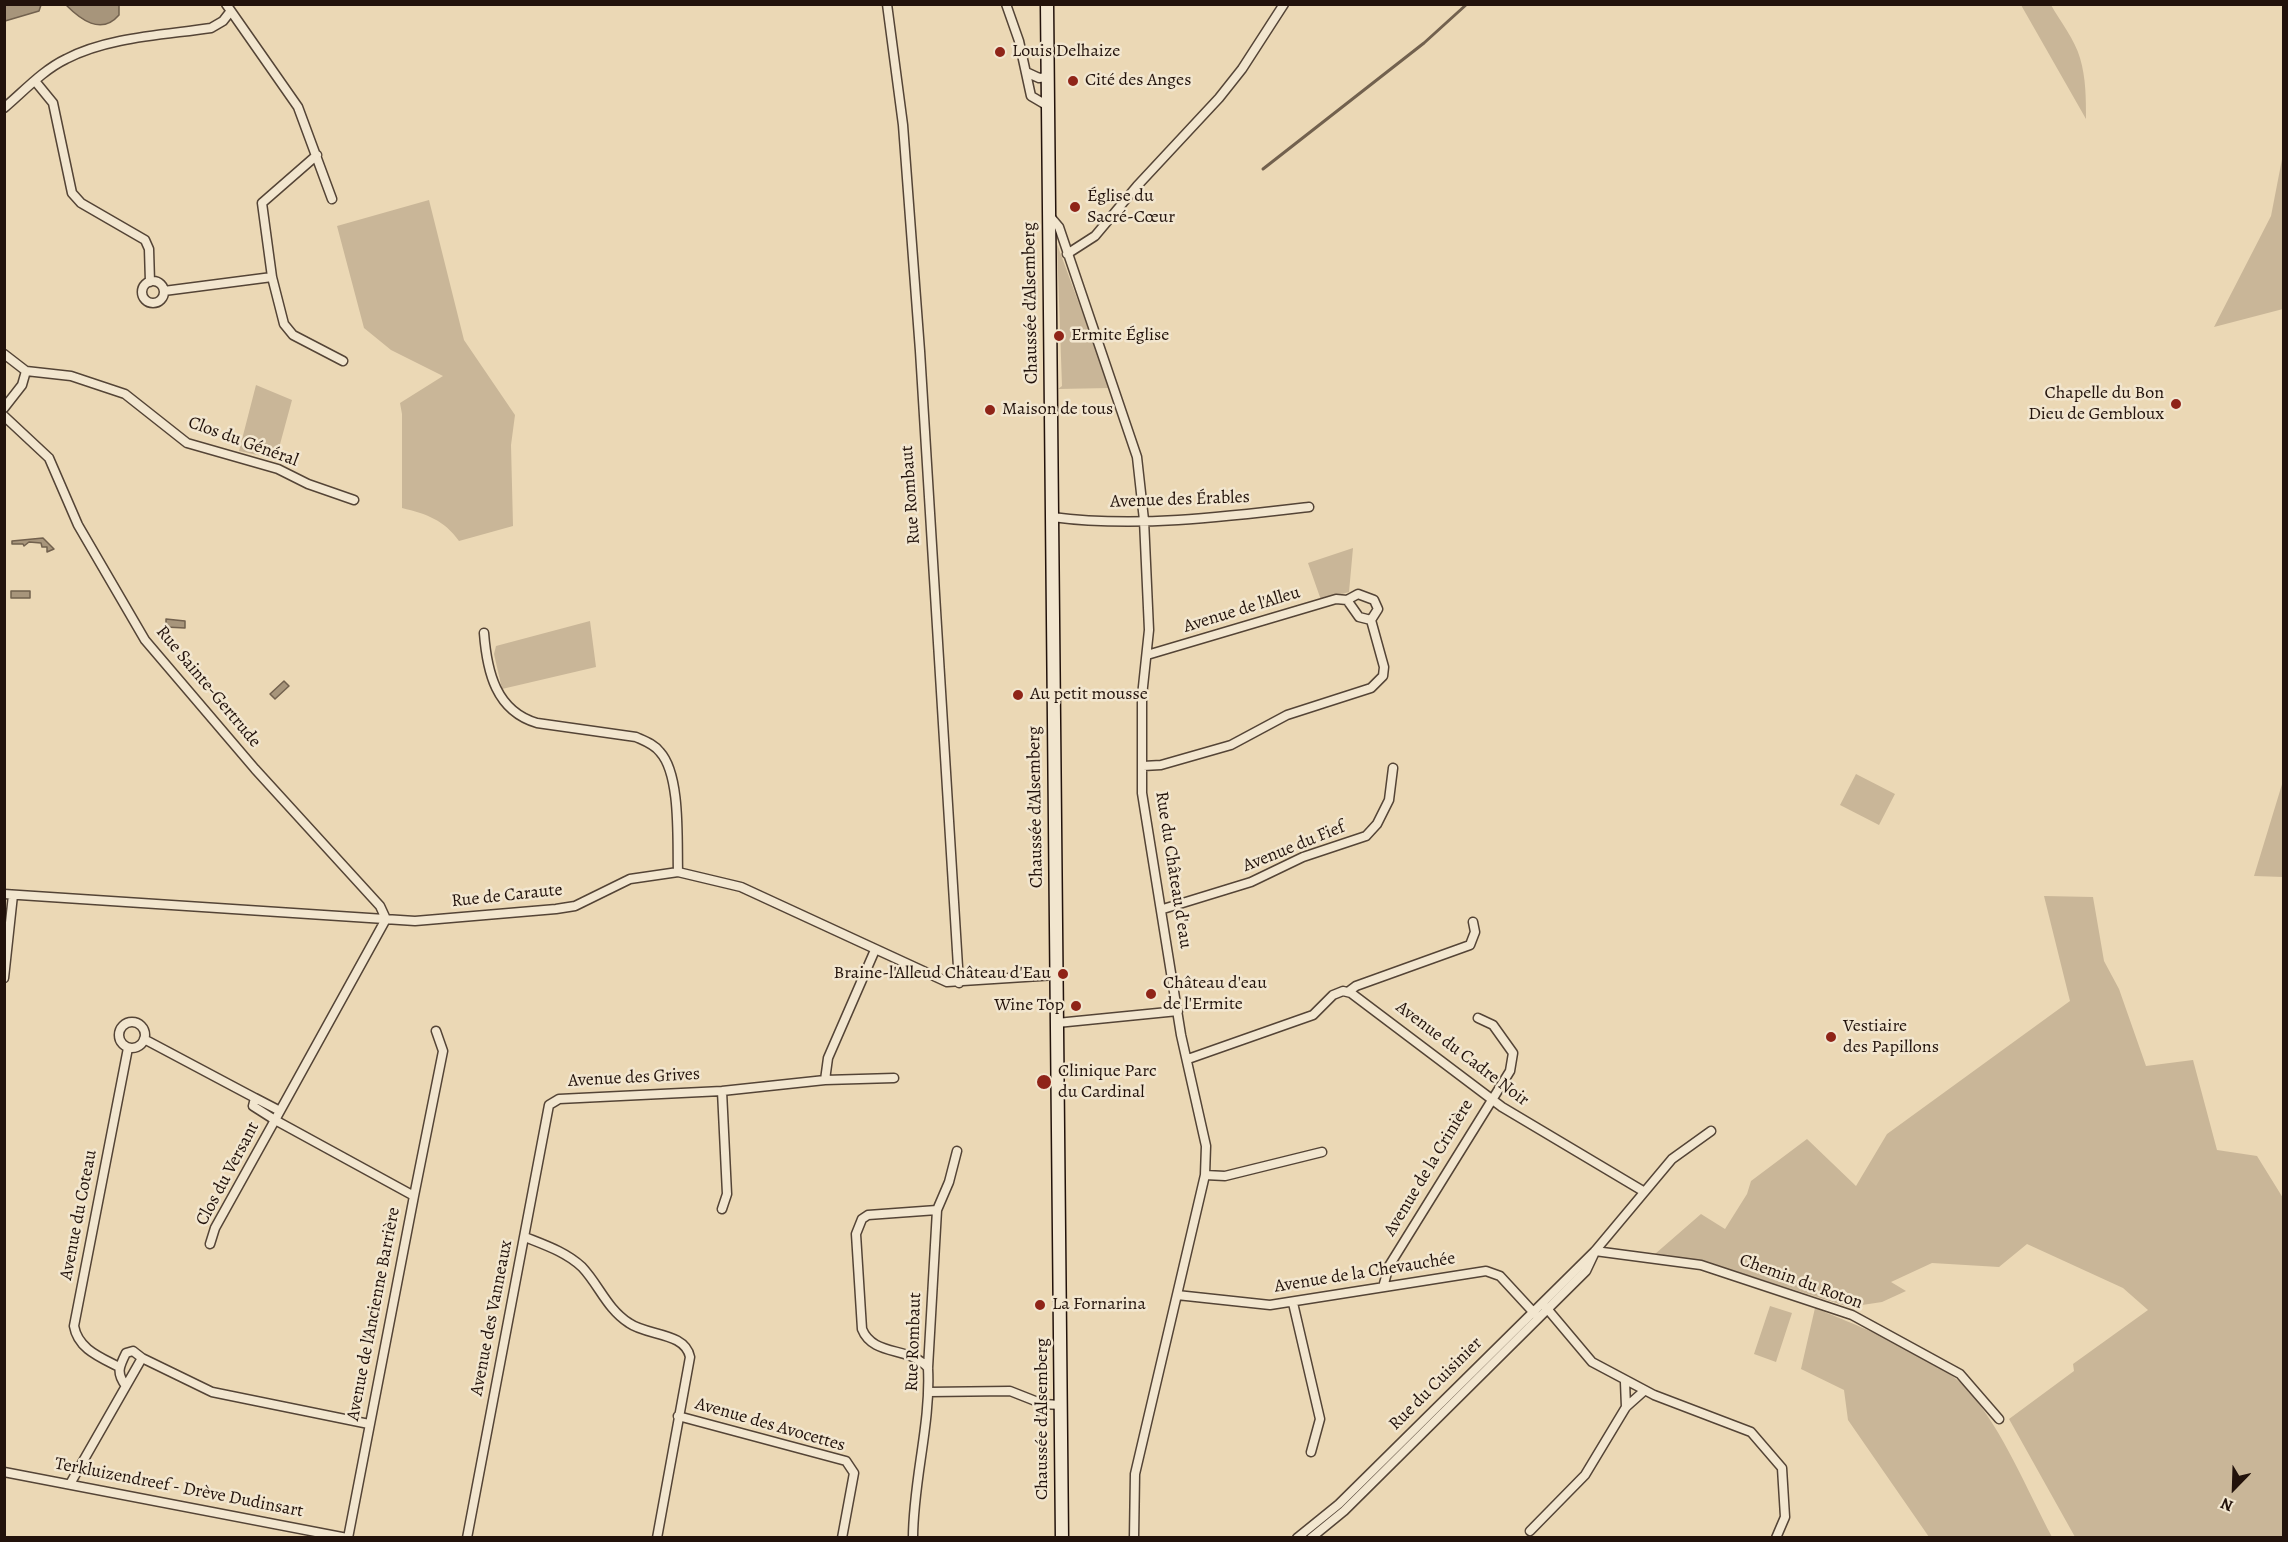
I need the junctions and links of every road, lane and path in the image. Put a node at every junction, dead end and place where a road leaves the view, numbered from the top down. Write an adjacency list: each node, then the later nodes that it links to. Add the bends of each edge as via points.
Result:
1 (887, 4): 41 (street, Rue Rombaut, via 903,126 920,351)
2 (1006, 4): 6 (street)
3 (1047, 4): 7 (main road, Chaussée d'Alsemberg)
4 (1284, 4): 14 (street, via 1219,98 1095,236)
5 (228, 8): 8 (street, via 223,21 211,28 121,42 68,57); 11 (street, via 298,107)
6 (1026, 72): 7 (street, via 1038,78); 9 (street, via 1031,96)
7 (1048, 77): 9 (main road, Chaussée d'Alsemberg)
8 (35, 81): 10 (street); 16 (street, via 53,103 72,193 81,203 145,240)
9 (1048, 106): 13 (main road, Chaussée d'Alsemberg)
10 (4, 108)
11 (317, 155): 12 (street); 15 (street, via 262,202)
12 (332, 199)
13 (1048, 214): 14 (street, Rue du Château d'eau, via 1059,227); 25 (main road, Chaussée d'Alsemberg)
14 (1067, 254): 26 (street, Rue du Château d'eau, via 1130,431 1140,473)
15 (272, 277): 17 (street); 19 (street, via 284,324 293,335)
16 (150, 282): 17 (street, via 159,283); 17 (street, via 142,290 148,303 160,302)
17 (164, 291)
18 (4, 354): 20 (street)
19 (343, 361)
20 (26, 370): 21 (street, via 21,385); 23 (street, Clos du Général, via 71,376 125,394 187,442 278,469)
21 (4, 408)
22 (4, 416): 36 (street, Rue Sainte-Gertrude, via 49,458 78,525 145,640 380,906)
23 (354, 500)
24 (1309, 507): 26 (street, Avenue des Érables)
25 (1052, 517): 26 (street, Avenue des Érables); 39 (main road, Chaussée d'Alsemberg)
26 (1144, 520): 30 (street, Rue du Château d'eau)
27 (1347, 600): 28 (street, via 1359,616); 28 (street, Avenue de l'Alleu, via 1358,594 1374,600 1378,609); 30 (street, Avenue de l'Alleu, via 1336,599)
28 (1371, 620): 31 (street, Avenue de l'Alleu, via 1384,667 1383,676 1371,688 1287,715 1231,745 1161,765)
29 (484, 633): 33 (street, via 500,698 522,719 636,737 661,752 673,783)
30 (1147, 655): 31 (street, Rue du Château d'eau, via 1142,696)
31 (1143, 766): 35 (street, Rue du Château d'eau, via 1147,836)
32 (1393, 768): 35 (street, Avenue du Fief, via 1389,800 1366,836 1303,857 1251,882)
33 (678, 872): 36 (street, Rue de Caraute, via 630,879 575,906 460,919); 38 (street, Rue de Caraute, via 741,887)
34 (9, 894): 36 (street, Rue de Caraute); 40 (street)
35 (1163, 909): 43 (street, Rue du Château d'eau)
36 (386, 919): 56 (street)
37 (1473, 922): 42 (street, via 1475,932 1470,945 1356,986)
38 (875, 950): 41 (street, Rue de Caraute, via 947,982); 51 (street, via 828,1058)
39 (1056, 975): 41 (street, Rue de Caraute); 45 (main road, Chaussée d'Alsemberg)
40 (4, 978)
41 (959, 983)
42 (1352, 993): 49 (street, via 1333,995 1313,1015); 54 (street, Avenue du Cadre Noir)
43 (1178, 1011): 45 (street); 49 (street, Rue du Château d'eau)
44 (1478, 1018): 54 (street, Avenue de la Crinière, via 1493,1025 1513,1053 1510,1071)
45 (1057, 1023): 81 (main road, Chaussée d'Alsemberg)
46 (436, 1031): 63 (street, via 443,1051)
47 (144, 1039): 48 (street, via 135,1048); 48 (street, Avenue du Coteau, via 145,1033 138,1023 125,1023 119,1040); 53 (street, Avenue du Coteau)
48 (128, 1048): 75 (street, Avenue du Coteau, via 74,1326 86,1349)
49 (1188, 1059): 61 (street, Rue du Château d'eau, via 1206,1146)
50 (894, 1078): 51 (street, Avenue des Grives)
51 (825, 1080): 52 (street, Avenue des Grives)
52 (722, 1091): 55 (street, Avenue des Grives, via 559,1098); 64 (street, Avenue des Grives, via 727,1194)
53 (255, 1098): 56 (street, Avenue du Coteau); 57 (street, Avenue du Coteau, via 255,1110)
54 (1491, 1099): 62 (street, Avenue du Cadre Noir); 69 (street, Avenue de la Crinière, via 1389,1266)
55 (549, 1105): 66 (street, Avenue des Vanneaux)
56 (279, 1111): 57 (street)
57 (274, 1120): 63 (street, Avenue de l'Ancienne Barrière); 67 (street, Clos du Versant)
58 (1711, 1131): 62 (street, Rue du Cuisinier, via 1672,1160)
59 (957, 1151): 65 (street, Rue Rombaut)
60 (1322, 1152): 61 (street, via 1225,1176)
61 (1204, 1175): 70 (street, Rue du Château d'eau)
62 (1643, 1191): 68 (street, Rue du Cuisinier)
63 (414, 1196): 85 (street, Avenue de l'Ancienne Barrière)
64 (722, 1209)
65 (937, 1210): 76 (street, Rue Rombaut); 76 (street, via 868,1215 856,1234 865,1336 880,1347 921,1360)
66 (525, 1237): 83 (street, via 568,1256 583,1268 605,1301 628,1323 686,1346 690,1357); 91 (street, Avenue des Vanneaux)
67 (210, 1244)
68 (1595, 1251): 72 (street, Rue du Cuisinier); 84 (street, Chemin du Roton, via 1701,1266 1852,1315 1960,1374)
69 (1383, 1287): 71 (street, Avenue de la Chevauchée); 73 (street, Avenue de la Chevauchée, via 1486,1271 1500,1276)
70 (1177, 1295): 71 (street, Avenue de la Chevauchée, via 1270,1305); 96 (street, Rue du Château d'eau, via 1135,1474)
71 (1293, 1303): 86 (street, via 1320,1419)
72 (1544, 1306): 73 (street, Rue du Cuisinier); 77 (street, via 1592,1362)
73 (1536, 1314): 97 (street, Rue du Cuisinier, via 1339,1504); 98 (street, Rue du Cuisinier, via 1344,1511)
74 (142, 1358): 75 (street, via 133,1351 126,1353); 78 (street); 85 (street, via 212,1392)
75 (119, 1367): 78 (street)
76 (928, 1368): 80 (street, Rue Rombaut)
77 (1625, 1382): 79 (street); 82 (street)
78 (126, 1386): 88 (street)
79 (1644, 1391): 82 (street); 99 (street, via 1752,1432 1782,1468 1785,1517)
80 (929, 1392): 81 (street, via 1010,1391 1043,1404); 94 (street, Rue Rombaut, via 914,1496)
81 (1061, 1405): 95 (main road, Chaussée d'Alsemberg)
82 (1626, 1407): 89 (street, via 1585,1475)
83 (678, 1416): 92 (street); 93 (street, Avenue des Avocettes, via 846,1461 854,1473)
84 (1999, 1419)
85 (369, 1424): 90 (street, Avenue de l'Ancienne Barrière)
86 (1311, 1452)
87 (4, 1472): 88 (street, Terkluizendreef - Drève Dudinsart)
88 (70, 1484): 90 (street, Terkluizendreef - Drève Dudinsart)
89 (1530, 1531)
90 (347, 1538)
91 (467, 1538)
92 (657, 1538)
93 (842, 1538)
94 (913, 1538)
95 (1062, 1538)
96 (1134, 1538)
97 (1297, 1538)
98 (1311, 1538)
99 (1776, 1538)

